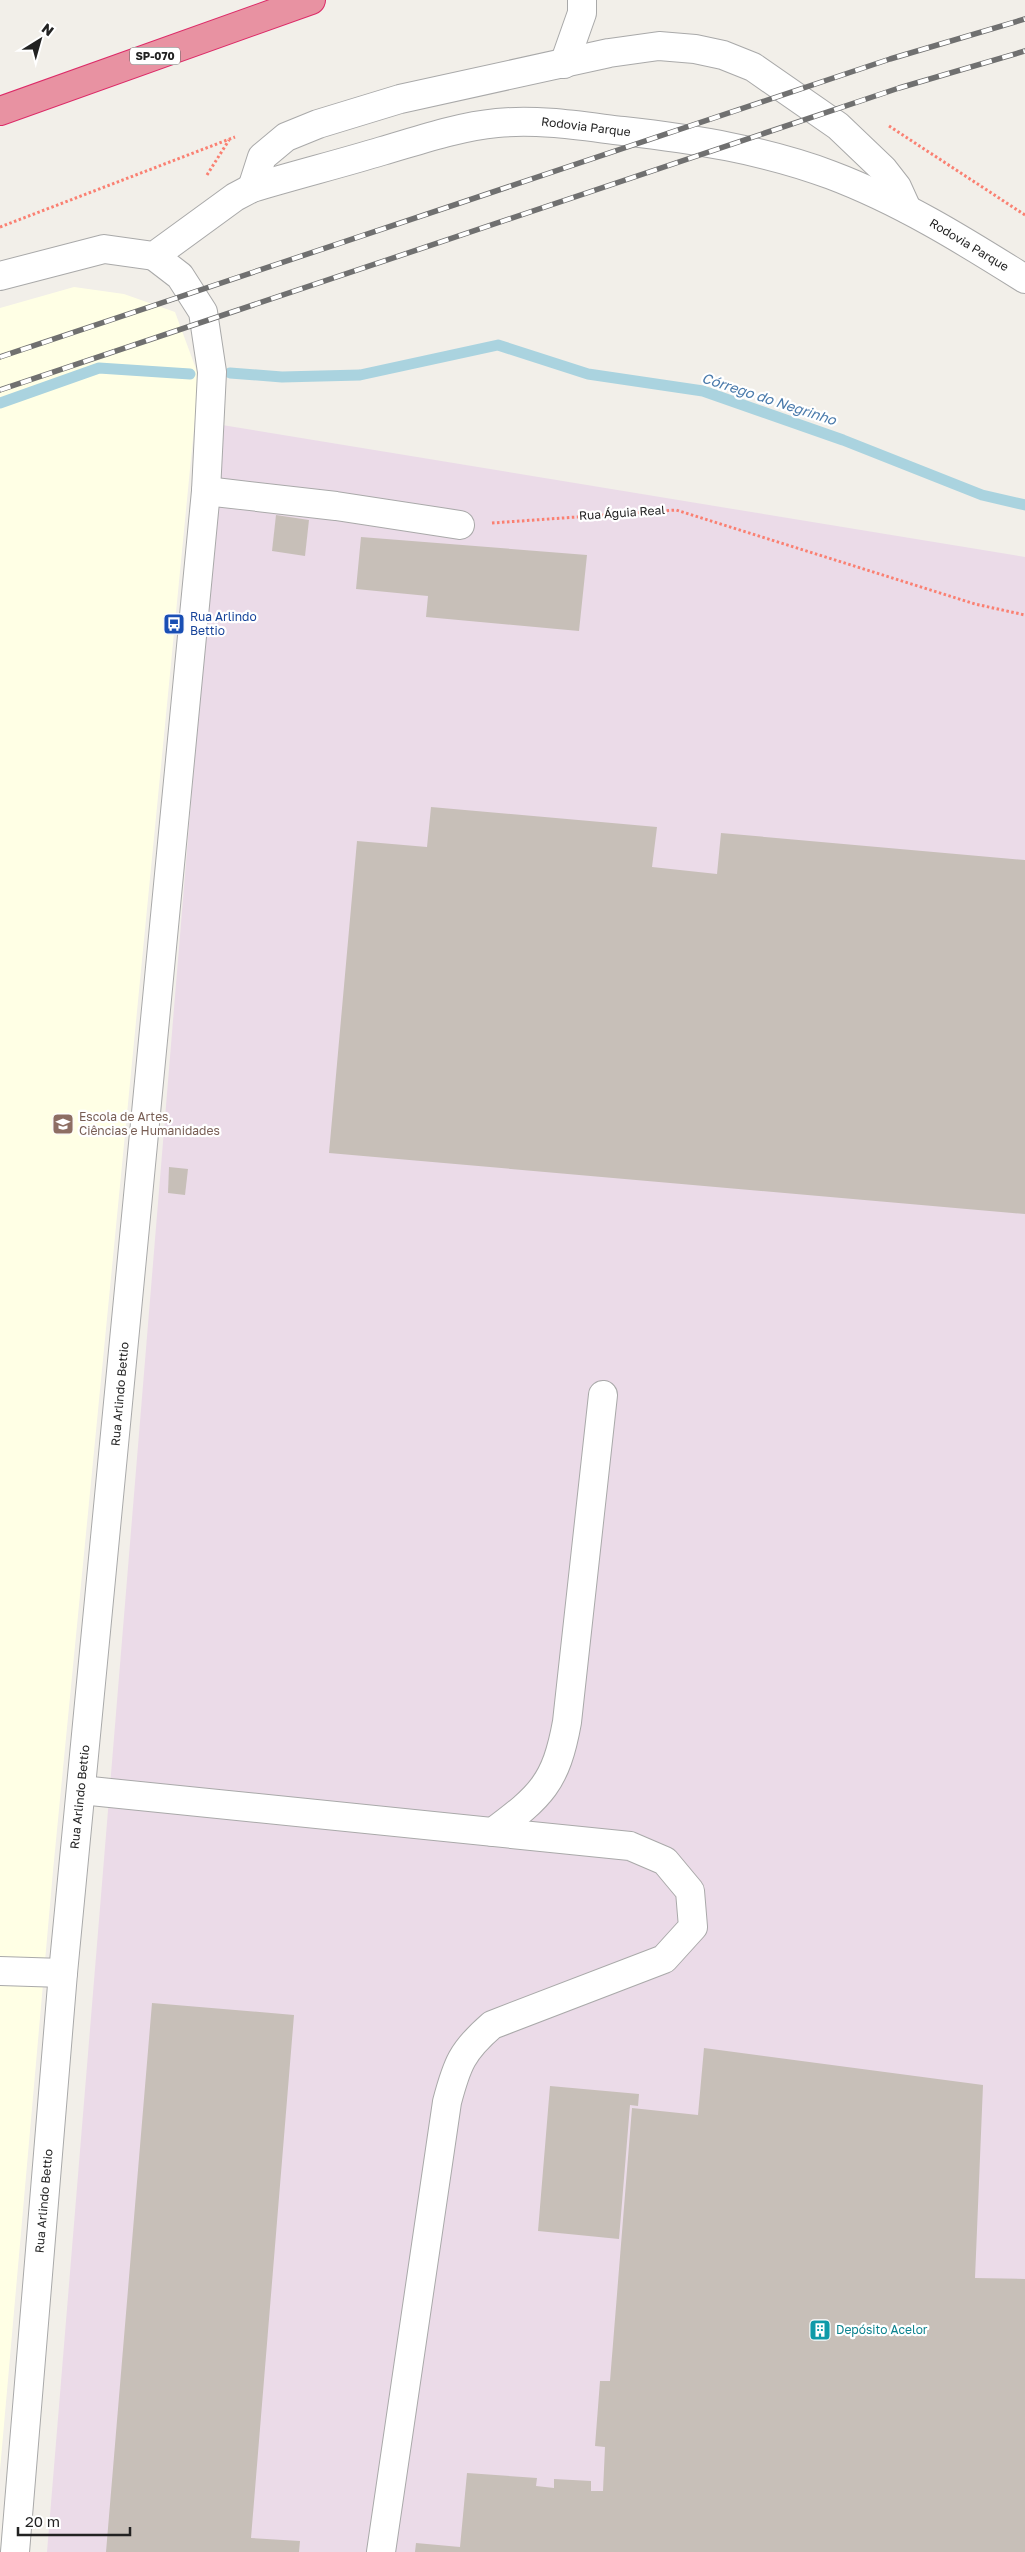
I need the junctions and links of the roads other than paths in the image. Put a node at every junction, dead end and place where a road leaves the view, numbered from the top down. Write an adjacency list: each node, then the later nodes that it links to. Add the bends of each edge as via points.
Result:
1 (311, 0): 4 (highway, SP-070)
2 (582, 0): 3 (street, via 582,13)
3 (564, 64): 5 (street, via 400,99 318,124 286,137 262,157); 6 (street, via 659,46 695,49 745,64 838,126 883,169 897,187)
4 (0, 111)
5 (252, 188): 6 (street, Rodovia Parque, via 449,130 536,121 686,139 770,156 832,175); 7 (street, Rodovia Parque)
6 (907, 209): 9 (street, Rodovia Parque, via 955,234)
7 (154, 256): 8 (street, via 104,249); 10 (street, Rua Arlindo Bettio, via 180,276 204,312 212,372)
8 (0, 276)
9 (1025, 279)
10 (206, 491): 11 (street); 13 (street, Rua Arlindo Bettio)
11 (460, 525)
12 (603, 1396): 14 (street, via 561,1756 547,1783 531,1803)
13 (81, 1790): 14 (street); 16 (street, Rua Arlindo Bettio)
14 (493, 1832): 18 (street, via 630,1846 665,1861 690,1891 693,1927 664,1959 492,2025 471,2043 455,2071)
15 (0, 1971): 16 (street)
16 (63, 1973): 17 (street, Rua Arlindo Bettio)
17 (14, 2552)
18 (380, 2552)

